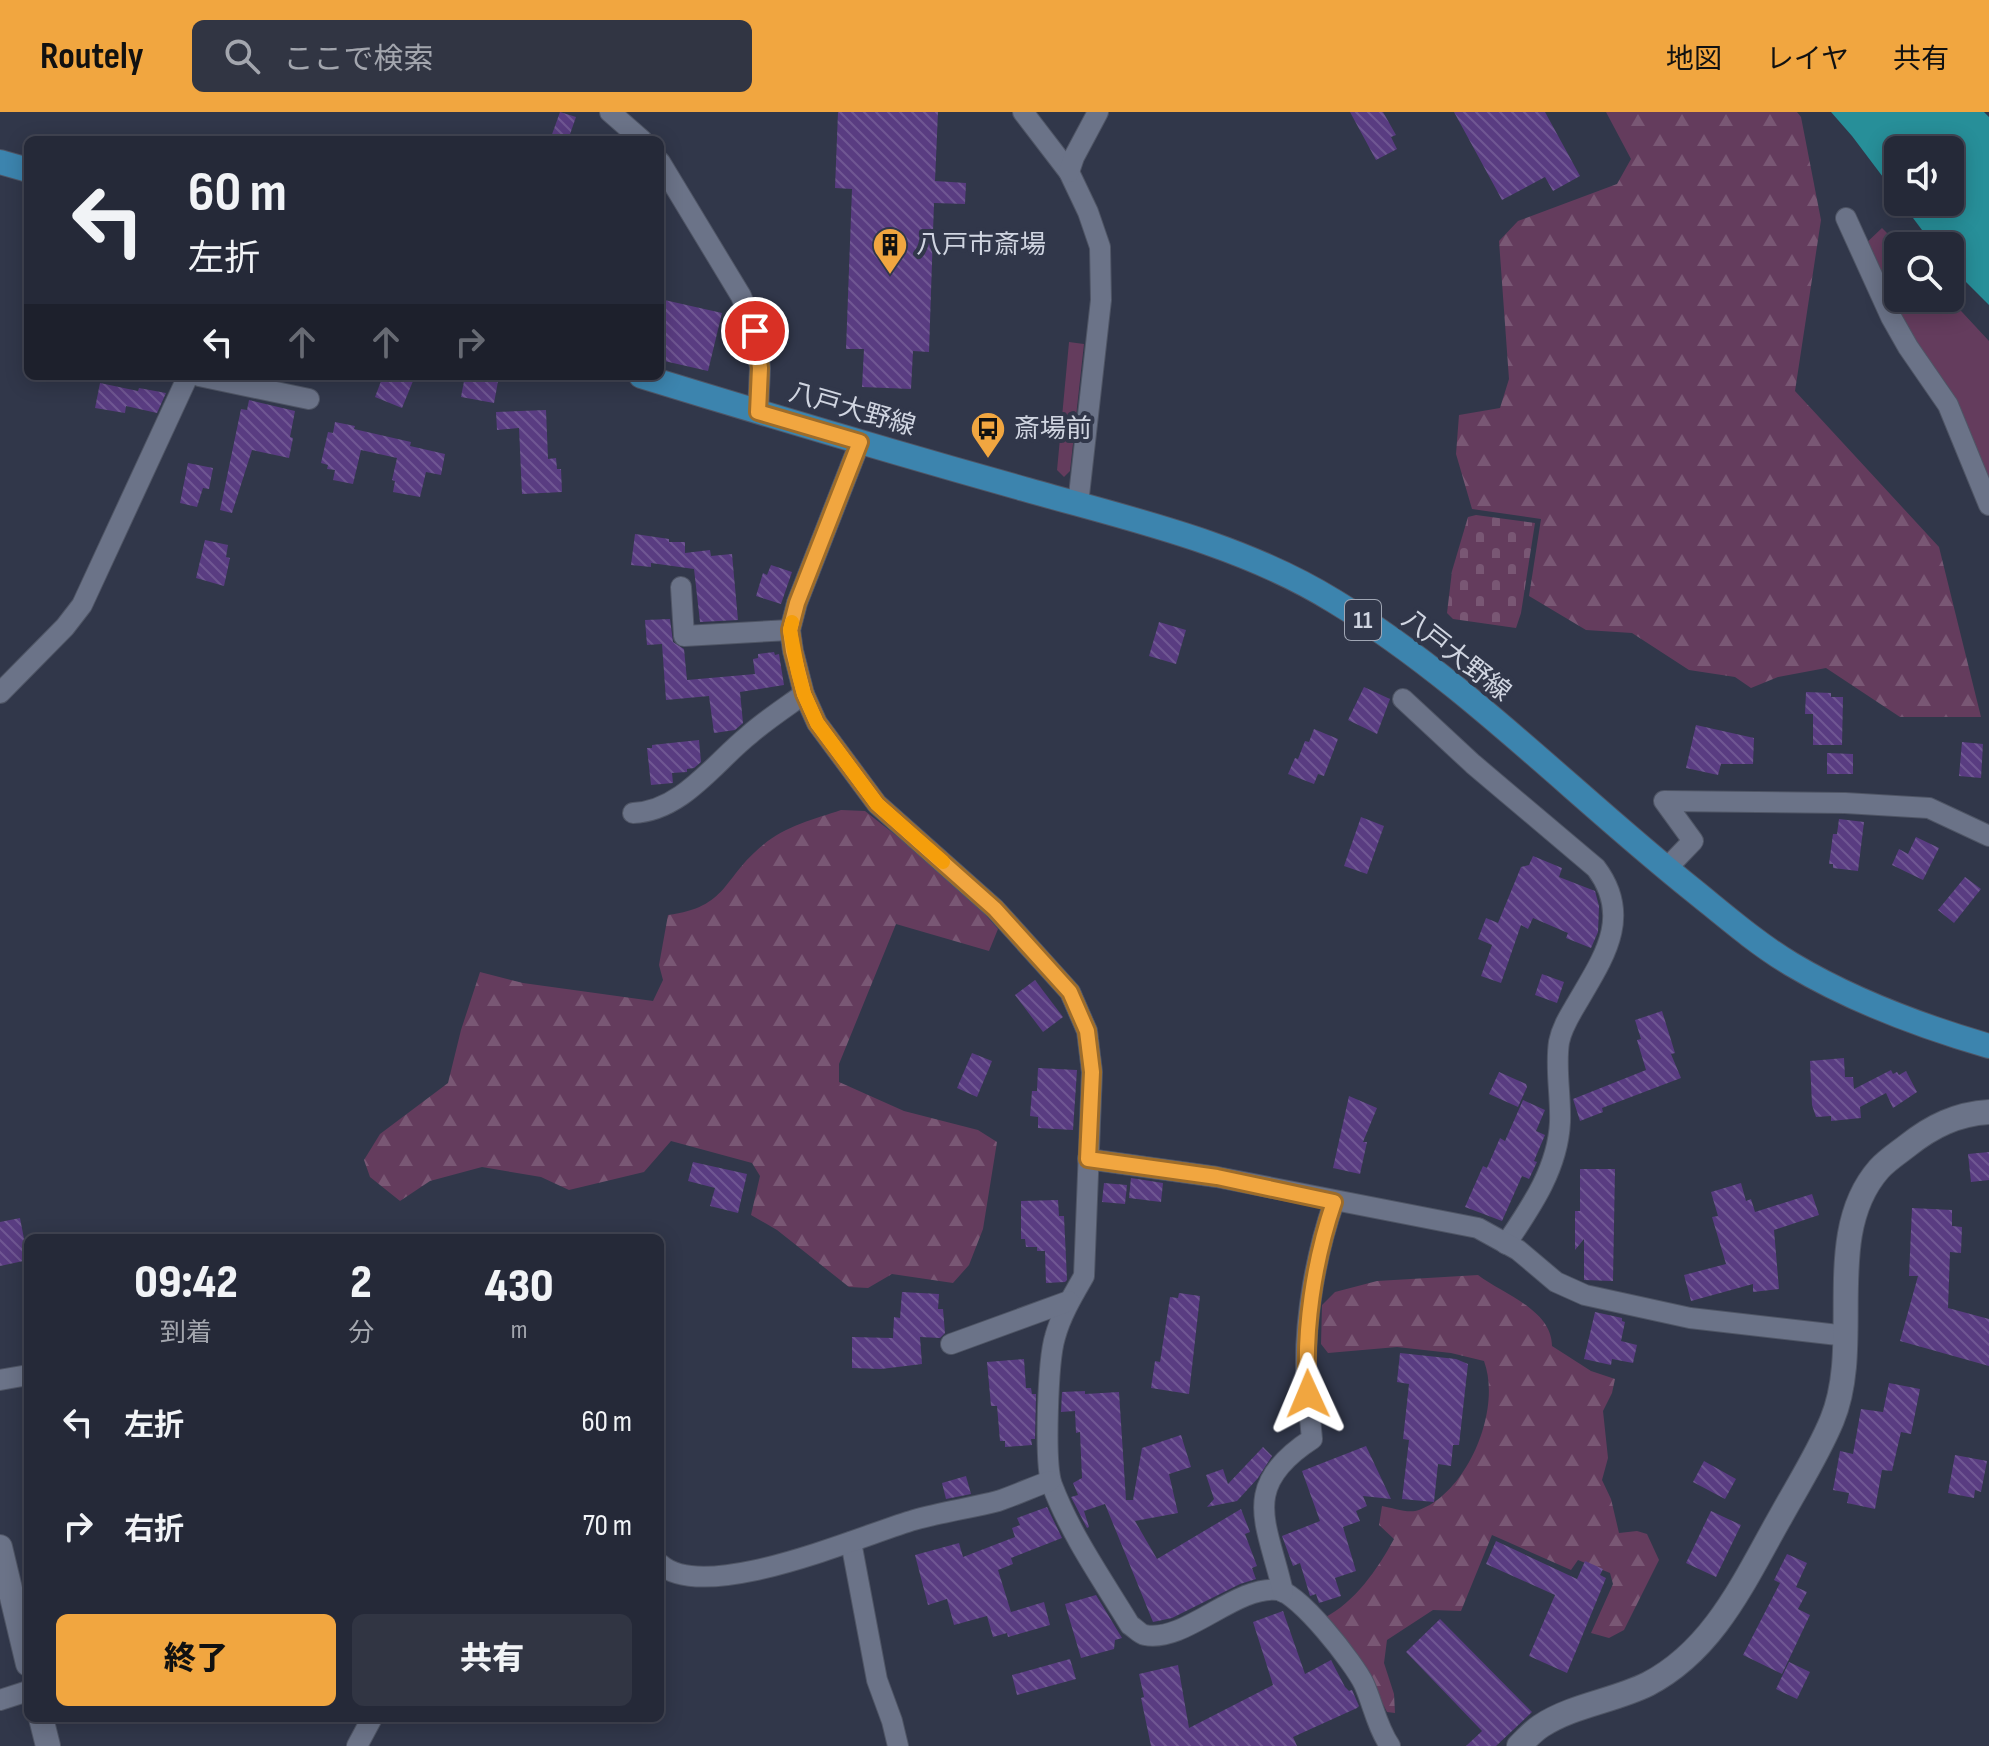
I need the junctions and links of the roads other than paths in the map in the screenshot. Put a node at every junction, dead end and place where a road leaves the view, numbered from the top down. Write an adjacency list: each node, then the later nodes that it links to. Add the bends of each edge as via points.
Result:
1 (610, 112): 4 (street)
2 (1023, 112): 8 (street)
3 (1098, 112): 8 (street)
4 (637, 136)
5 (0, 162): 6 (main road)
6 (24, 169)
7 (664, 169): 14 (street, via 741,296 755,331)
8 (1069, 172): 16 (street, via 1097,234 1101,266)
9 (1846, 218): 17 (street, via 1891,317 1948,405)
10 (186, 380): 20 (street, via 82,605)
11 (218, 380): 13 (street)
12 (654, 380): 14 (main road, 八戸大野線 / 11)
13 (309, 399)
14 (758, 412): 15 (main road, 八戸大野線 / 11)
15 (860, 442): 16 (main road, 八戸大野線 / 11); 19 (street)
16 (1078, 504): 25 (main road, 八戸大野線 / 11, via 1196,538 1334,600 1409,651)
17 (1989, 505)
18 (681, 587): 19 (street, via 684,636)
19 (790, 630): 21 (street)
20 (0, 693)
21 (804, 694): 23 (street, via 680,796 649,812); 28 (street, via 817,723 877,804 995,909 1070,992 1087,1031 1092,1072)
22 (1403, 699): 30 (street, via 1596,868 1609,885 1613,906 1607,948 1559,1042 1556,1152 1536,1199)
23 (633, 813)
24 (1989, 836): 25 (street, via 1929,808 1664,801 1693,841)
25 (1666, 869): 26 (main road, 八戸大野線 / 11, via 1789,963 1850,996 1932,1030)
26 (1989, 1046)
27 (1989, 1112): 32 (street, via 1943,1122 1897,1154 1866,1188 1849,1243)
28 (1088, 1159): 29 (street, via 1217,1177); 31 (street, via 1084,1276)
29 (1334, 1202): 30 (street, via 1478,1228); 40 (street, via 1309,1315 1306,1371 1312,1439 1278,1470 1265,1491 1262,1509)
30 (1506, 1244): 32 (street, via 1556,1282 1585,1295 1690,1318)
31 (1069, 1301): 33 (street); 36 (street, via 1054,1338 1050,1374)
32 (1847, 1336): 50 (street, via 1832,1420 1718,1624 1676,1666 1649,1683 1561,1715)
33 (951, 1344)
34 (24, 1376): 35 (street)
35 (0, 1380)
36 (1050, 1481): 37 (street); 40 (street, via 1074,1533 1130,1625 1143,1635 1165,1635 1259,1591)
37 (851, 1542): 39 (street, via 765,1569 704,1576); 48 (street, via 877,1680)
38 (0, 1547): 41 (street)
39 (664, 1566)
40 (1283, 1592): 49 (street, via 1306,1607 1363,1681)
41 (24, 1647)
42 (24, 1692): 43 (street)
43 (0, 1700)
44 (42, 1722): 46 (street)
45 (370, 1722): 47 (street)
46 (48, 1746)
47 (357, 1746)
48 (898, 1746)
49 (1390, 1746)
50 (1519, 1746)

